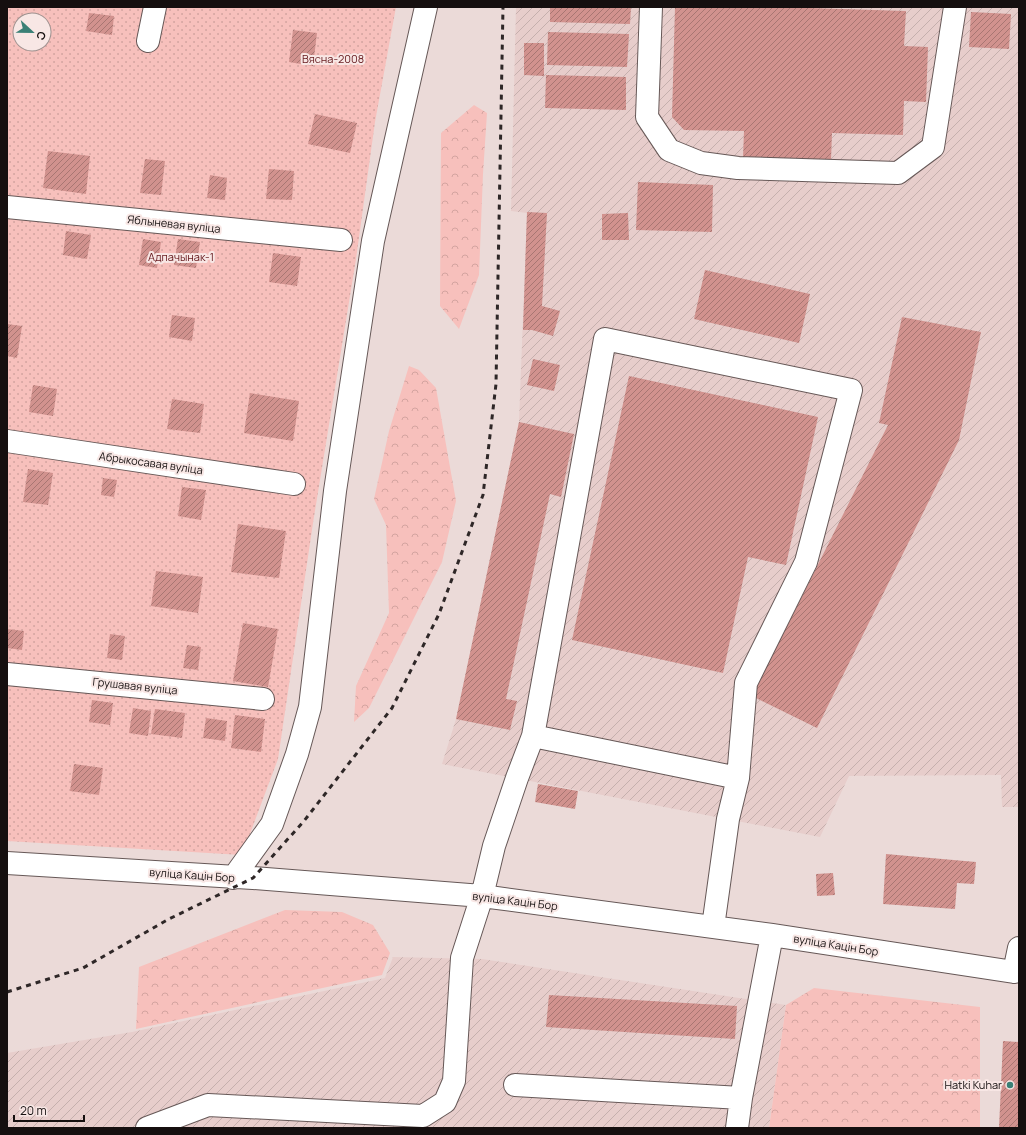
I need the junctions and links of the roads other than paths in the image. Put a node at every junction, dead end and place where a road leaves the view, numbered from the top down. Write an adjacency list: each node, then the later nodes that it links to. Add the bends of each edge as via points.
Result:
1 (155, 7): 5 (street)
2 (426, 7): 15 (street, via 373,241 335,491 310,707 297,754 272,824)
3 (651, 7): 4 (street, via 647,117 669,150 702,164 738,168 898,173 933,148)
4 (955, 7)
5 (148, 41)
6 (7, 207): 7 (street, Яблыневая вуліца)
7 (341, 240)
8 (7, 441): 9 (street, Абрыкосавая вуліца)
9 (294, 484)
10 (7, 674): 11 (street, Грушавая вуліца)
11 (264, 699)
12 (533, 736): 13 (street); 13 (street, via 605,339 851,390 806,562 746,683); 16 (street, via 494,846)
13 (738, 778): 17 (street, via 728,819)
14 (7, 862): 15 (street, вуліца Кацін Бор)
15 (233, 878): 16 (street, вуліца Кацін Бор)
16 (482, 896): 17 (street, вуліца Кацін Бор); 23 (street, via 462,958 454,1081 444,1102 423,1116 208,1106)
17 (713, 927): 18 (street, вуліца Кацін Бор)
18 (772, 935): 20 (street, вуліца Кацін Бор); 22 (street)
19 (1019, 948): 20 (street)
20 (1017, 972)
21 (515, 1085): 22 (street)
22 (741, 1098): 24 (street)
23 (147, 1128)
24 (737, 1128)

